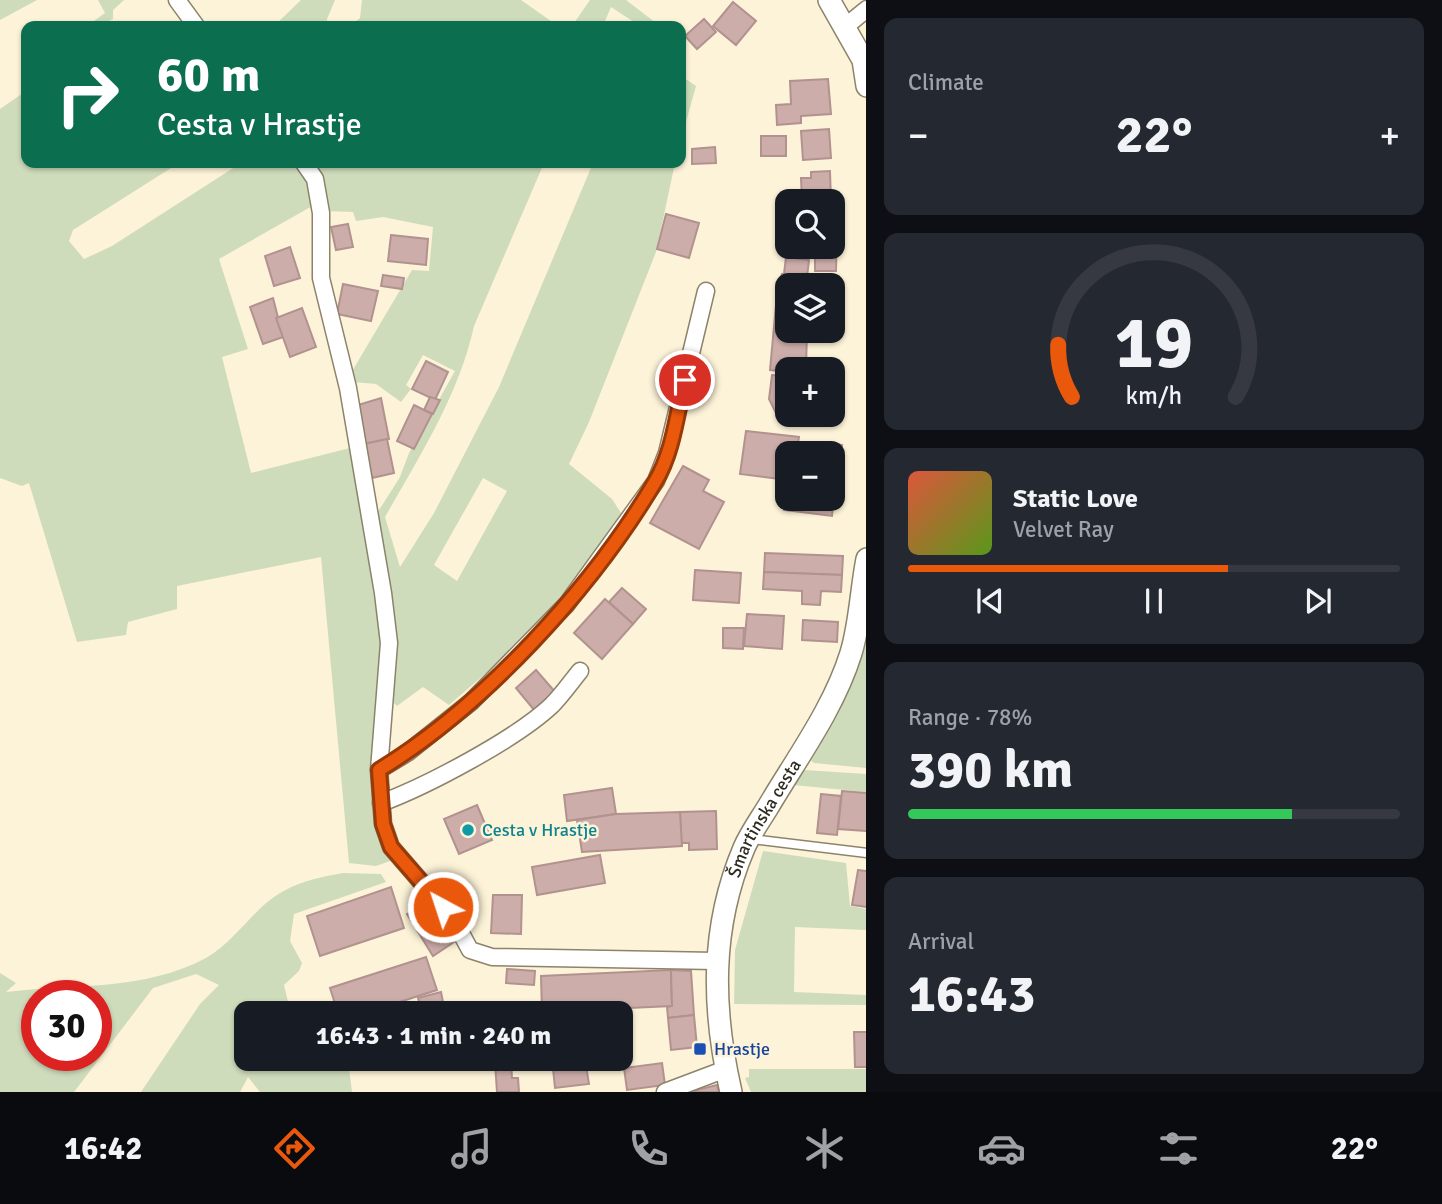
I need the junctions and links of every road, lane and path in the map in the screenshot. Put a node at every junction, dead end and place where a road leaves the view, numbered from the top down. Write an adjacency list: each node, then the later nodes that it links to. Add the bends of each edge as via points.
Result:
1 (177, 0): 4 (street)
2 (829, 0): 5 (main road)
3 (865, 10): 5 (street)
4 (192, 21)
5 (846, 26): 6 (main road)
6 (865, 60): 7 (main road)
7 (866, 86)
8 (307, 168): 12 (street, via 315,179 319,202 321,278 348,388 389,643)
9 (706, 291): 12 (street, via 667,453 656,481 567,604 471,702)
10 (866, 559): 14 (main road, Šmartinska cesta, via 852,651 844,672)
11 (580, 671): 13 (street, via 551,706 513,732 408,794)
12 (379, 770): 13 (street)
13 (381, 803): 16 (street, via 391,847 454,920 470,950 492,957)
14 (749, 839): 15 (lane); 16 (main road, Šmartinska cesta, via 727,905)
15 (866, 853)
16 (716, 961): 17 (main road, Šmartinska cesta, via 716,1017)
17 (726, 1069): 18 (street); 19 (main road, Šmartinska cesta)
18 (665, 1092)
19 (731, 1092)

